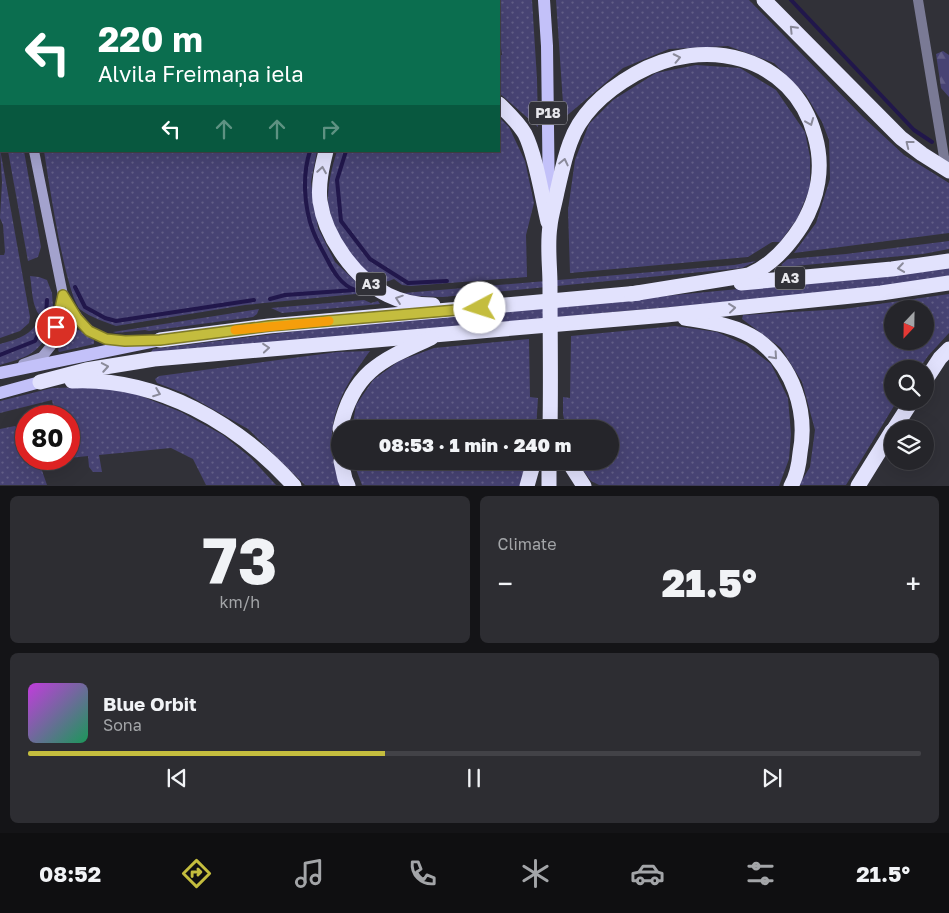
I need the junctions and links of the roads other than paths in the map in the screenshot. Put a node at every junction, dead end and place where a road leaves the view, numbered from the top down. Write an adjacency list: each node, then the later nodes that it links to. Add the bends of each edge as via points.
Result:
1 (544, 0): 8 (main road, P18)
2 (764, 0): 7 (highway, one-way to 2, via 922,154 880,118)
3 (918, 0): 7 (street)
4 (500, 105): 8 (highway, via 524,134 531,152)
5 (34, 152): 12 (street)
6 (326, 152): 13 (highway, A3, one-way to 6, via 407,302 371,284 338,247 324,220 320,184)
7 (948, 170)
8 (550, 234): 11 (highway, one-way to 11, via 565,157 575,130 592,106 622,81 662,61 713,54 748,61 780,80 805,109 815,135 820,163 813,202 797,233 777,258 748,275); 23 (highway)
9 (949, 261): 11 (highway, A3, one-way to 11)
10 (949, 283): 14 (highway, A3, one-way to 10)
11 (631, 294): 13 (highway, A3)
12 (63, 295): 16 (street, via 89,331 106,339); 19 (street, via 52,346 42,356)
13 (517, 304): 16 (highway, A3, via 269,326)
14 (666, 315): 15 (highway, A3); 34 (highway, one-way to 34, via 730,326 757,340 776,356 797,394 802,414 802,442)
15 (440, 334): 20 (highway, A3, one-way to 15, via 86,370 154,359); 22 (highway, via 392,355 364,376 351,396)
16 (160, 340): 19 (main road)
17 (949, 348): 18 (highway)
18 (934, 367)
19 (2, 372)
20 (40, 382): 21 (main road); 29 (highway, one-way to 29, via 110,381 146,389 196,408 244,440 276,466)
21 (0, 393)
22 (342, 420)
23 (550, 420)
24 (884, 444): 35 (highway)
25 (342, 470): 30 (highway)
26 (531, 470): 31 (highway)
27 (549, 470): 32 (highway)
28 (574, 470): 33 (highway)
29 (294, 486)
30 (348, 486)
31 (527, 486)
32 (549, 486)
33 (584, 486)
34 (791, 486)
35 (858, 486)

